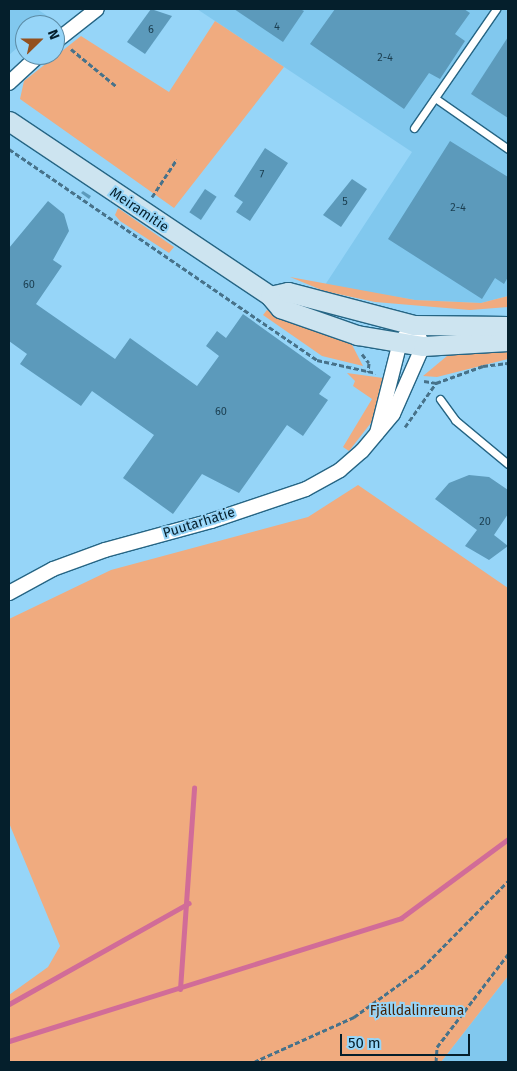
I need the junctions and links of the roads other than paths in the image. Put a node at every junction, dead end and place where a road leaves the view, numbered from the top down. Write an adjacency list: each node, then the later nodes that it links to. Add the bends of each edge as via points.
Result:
1 (97, 9): 3 (street)
2 (496, 9): 6 (lane)
3 (65, 34)
4 (28, 65): 5 (street)
5 (9, 83)
6 (435, 98): 8 (lane); 9 (lane)
7 (9, 121): 10 (main road, Meiramitie)
8 (414, 128)
9 (508, 149)
10 (270, 296): 11 (main road, via 288,292); 14 (main road, Meiramitie, via 280,308 320,324)
11 (414, 325): 12 (main road); 14 (street, Puutarhatie); 15 (street)
12 (508, 326)
13 (508, 341): 15 (main road, Meiramitie)
14 (400, 342): 15 (main road, Meiramitie); 17 (street, Puutarhatie)
15 (423, 346): 17 (street, Puutarhatie, via 393,414)
16 (440, 399): 18 (lane, via 455,420)
17 (377, 432): 19 (street, Puutarhatie, via 340,470 306,488 105,550 53,569)
18 (508, 464)
19 (9, 593)

